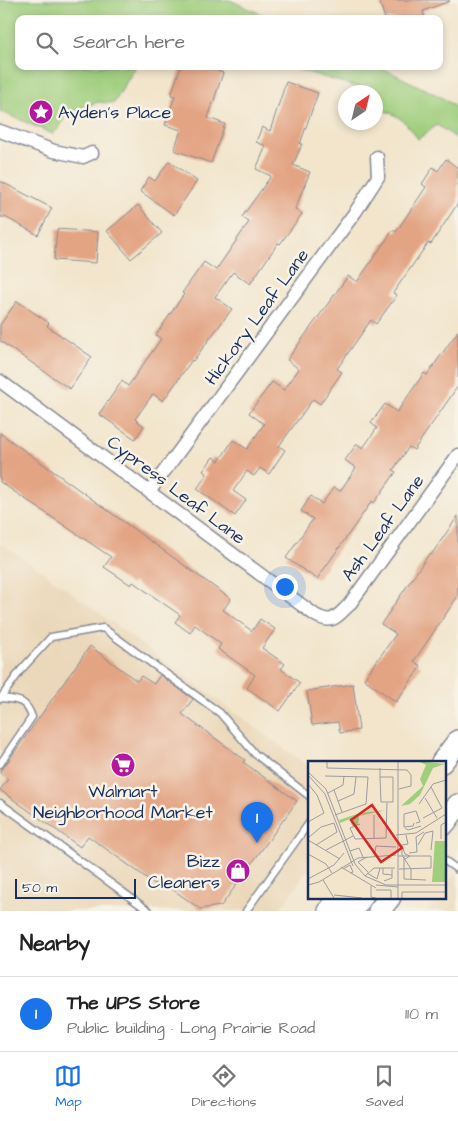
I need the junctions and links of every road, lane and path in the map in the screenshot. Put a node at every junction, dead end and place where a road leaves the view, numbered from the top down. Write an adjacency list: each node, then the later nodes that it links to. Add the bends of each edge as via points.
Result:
1 (0, 131): 2 (street, via 54,151 83,157)
2 (92, 153)
3 (377, 157): 6 (street, Hickory Leaf Lane, via 378,177 356,211)
4 (0, 382): 6 (street, Cypress Leaf Lane)
5 (458, 455): 7 (street, Ash Leaf Lane, via 349,605)
6 (149, 492): 7 (street, Cypress Leaf Lane, via 315,615 324,621)
7 (333, 620)
8 (0, 699): 11 (lane, via 18,700 28,706 32,717); 12 (lane, via 51,637 103,628 220,713 255,754)
9 (458, 741): 10 (main road)
10 (443, 761)
11 (0, 764)
12 (308, 795)
13 (0, 803): 22 (lane)
14 (458, 805): 15 (main road)
15 (446, 821)
16 (308, 825): 23 (lane)
17 (446, 861): 18 (lane)
18 (458, 870)
19 (339, 898): 24 (main road)
20 (361, 898): 25 (main road)
21 (389, 898): 26 (main road)
22 (149, 911)
23 (246, 911)
24 (329, 911)
25 (352, 911)
26 (379, 911)

